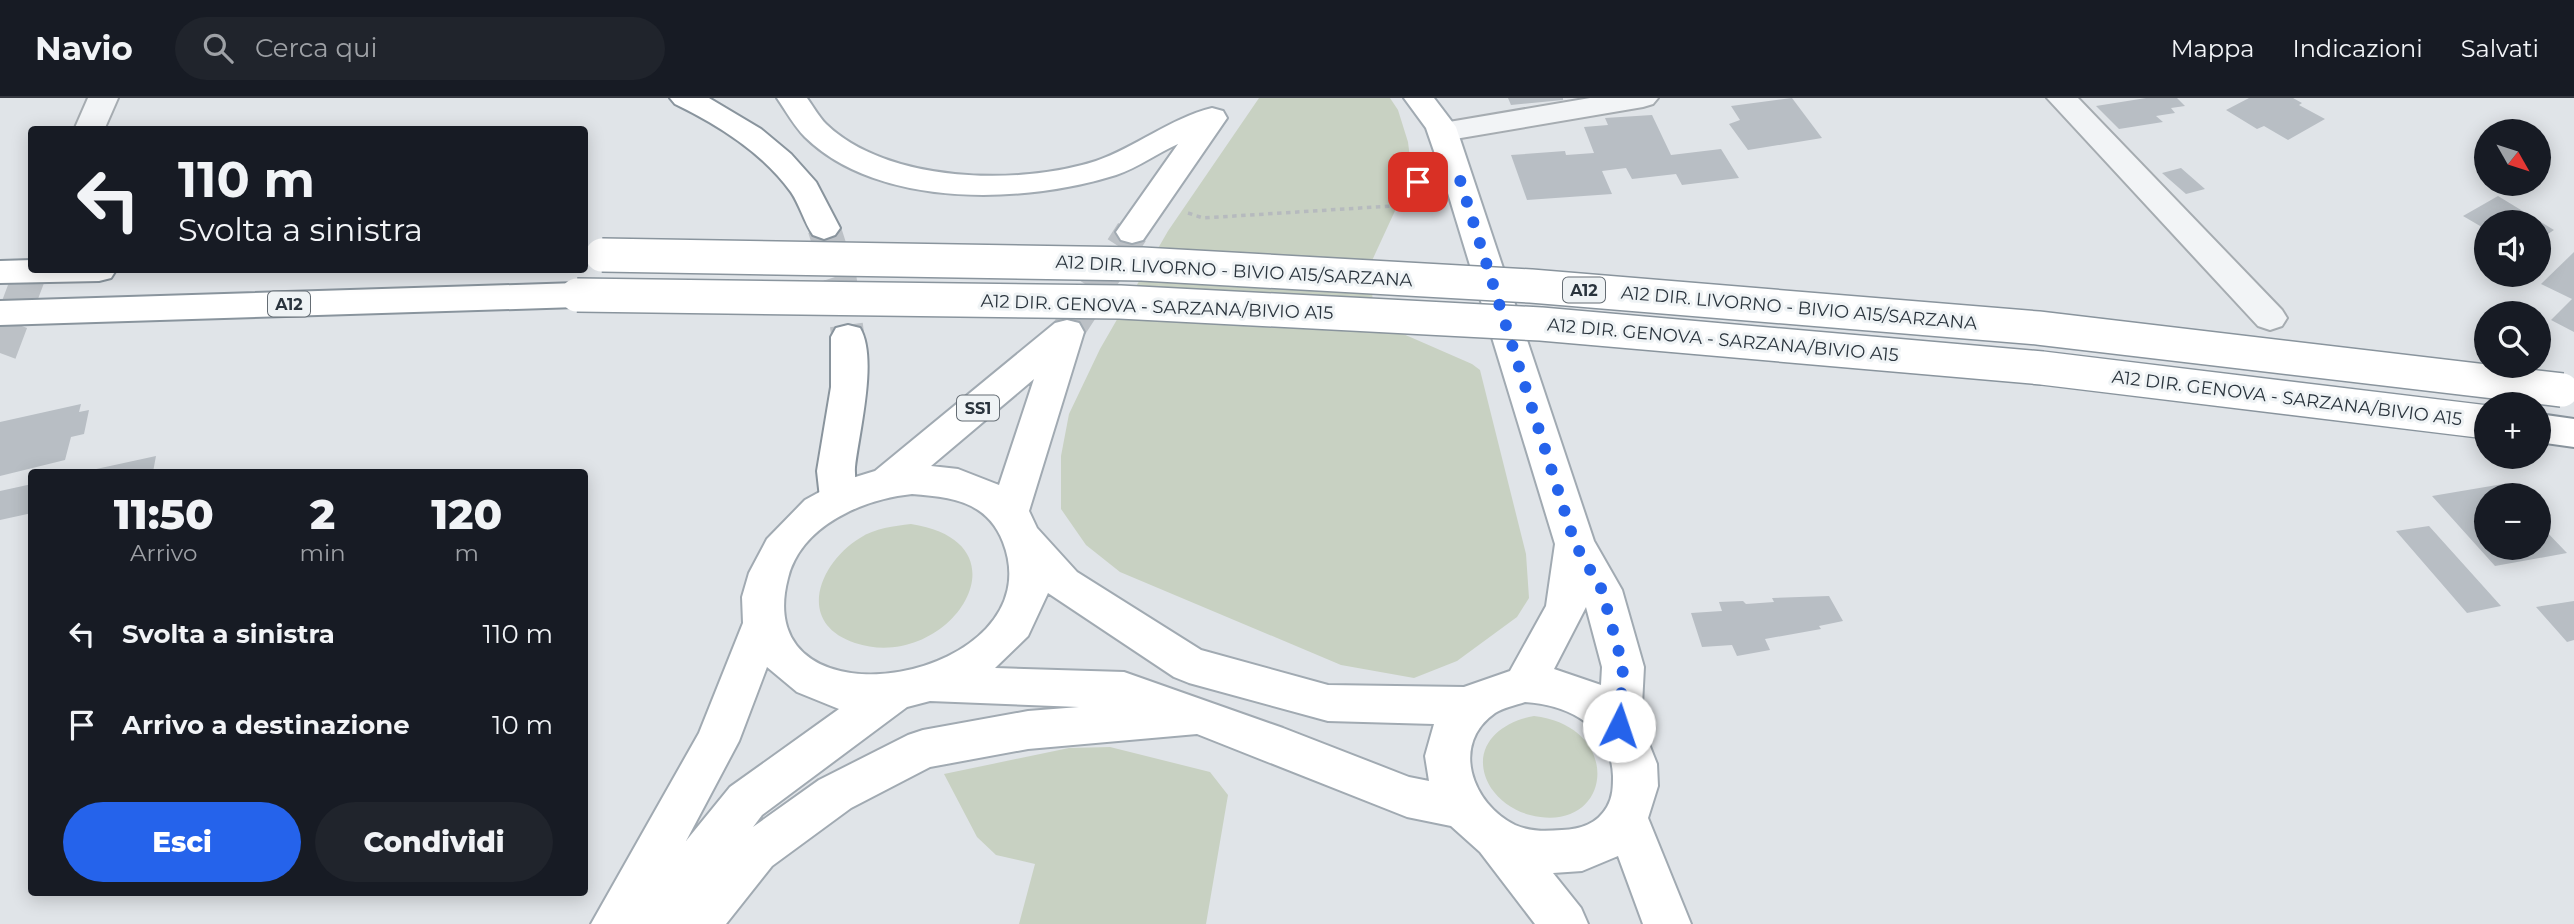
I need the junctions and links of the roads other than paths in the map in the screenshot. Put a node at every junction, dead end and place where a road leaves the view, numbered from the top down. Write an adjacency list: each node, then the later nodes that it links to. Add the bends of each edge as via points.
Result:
1 (103, 98): 9 (street)
2 (685, 98): 11 (main road, via 715,112 766,149 806,190)
3 (792, 98): 8 (main road, via 818,135 853,159 909,176 962,185 1018,185 1107,168)
4 (1419, 98): 10 (main road)
5 (1453, 98): 10 (street)
6 (1643, 98): 10 (street)
7 (2062, 98): 18 (street)
8 (1218, 108): 12 (main road)
9 (91, 126)
10 (1442, 129): 27 (main road)
11 (824, 228)
12 (1132, 232)
13 (593, 255): 20 (main road, A12 DIR. LIVORNO - BIVIO A15/SARZANA / A12, bridge, via 1142,264 1531,286 2038,328)
14 (28, 271): 15 (main road)
15 (0, 272)
16 (577, 295): 17 (main road, A12 / A12); 21 (main road, A12 DIR. GENOVA - SARZANA/BIVIO A15 / A12, bridge, via 1120,302 1541,324 2042,368)
17 (0, 313)
18 (2270, 318)
19 (848, 337): 25 (main road, via 849,387 836,471)
20 (2574, 392)
21 (2474, 420)
22 (2551, 430): 23 (main road)
23 (2574, 433)
24 (887, 482): 25 (main road); 26 (main road, via 950,482 983,493); 26 (main road, SS1, via 1067,332)
25 (839, 498): 28 (main road, via 801,525 769,568 761,596)
26 (1018, 526): 30 (main road, via 1031,574 1022,608 999,642 971,666); 31 (main road, via 1063,583 1189,665 1328,704)
27 (1575, 544): 29 (main road, via 1566,607); 33 (main road, via 1602,590 1623,667)
28 (764, 625): 30 (main road, via 779,656 808,680 848,693); 37 (main road, via 718,741)
29 (1525, 684): 31 (main road, via 1485,695); 33 (main road, via 1552,685 1578,693 1601,707)
30 (912, 689): 32 (main road, via 1124,690); 38 (main road, via 746,801)
31 (1468, 706): 34 (main road, via 1452,727 1445,753 1447,780)
32 (1196, 716): 34 (main road, via 1406,797); 39 (main road, via 1028,730 923,750 835,794 756,851)
33 (1619, 726): 35 (main road, via 1638,773 1636,797)
34 (1460, 807): 36 (main road)
35 (1626, 819): 36 (main road, via 1608,837 1583,850 1554,855); 41 (main road)
36 (1496, 840): 40 (main road)
37 (615, 924)
38 (655, 924)
39 (697, 924)
40 (1563, 924)
41 (1667, 924)

